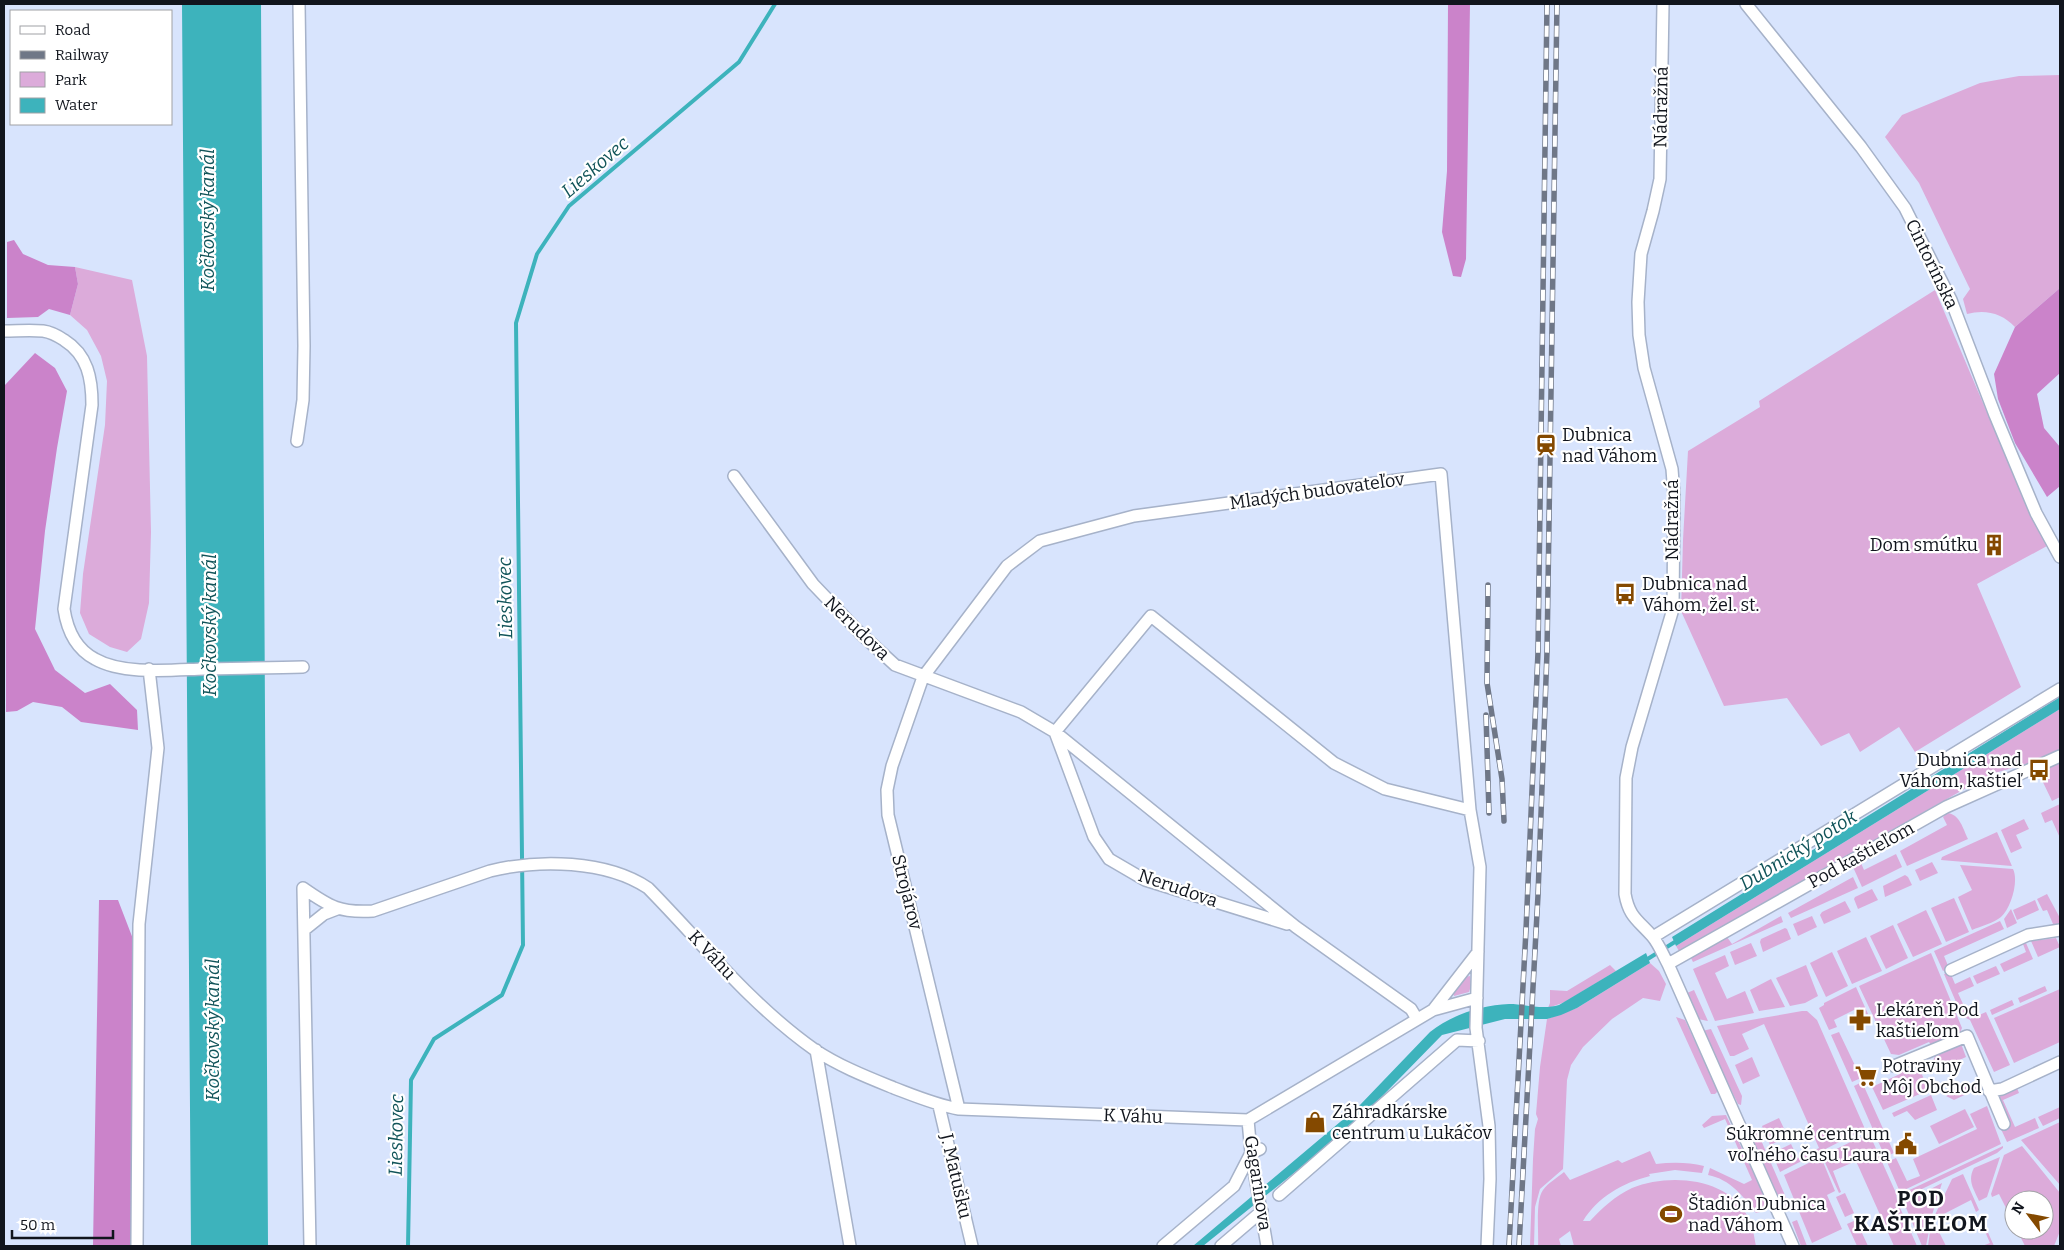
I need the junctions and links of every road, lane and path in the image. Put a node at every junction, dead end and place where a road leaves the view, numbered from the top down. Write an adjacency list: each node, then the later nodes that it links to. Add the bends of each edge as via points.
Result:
1 (299, 4): 5 (street, via 304,346 303,400)
2 (1663, 4): 19 (street, Nádražná, via 1660,179 1641,254 1639,335 1644,368 1672,469 1673,609 1632,747 1626,778 1625,894 1632,916)
3 (1746, 4): 7 (street, Cintorínska, via 1861,147 1905,208 1951,300 1994,415 2036,513)
4 (4, 331): 9 (street, via 41,331 60,338 79,352 90,375 92,405 65,595 67,625 76,642 93,658 118,668)
5 (297, 441)
6 (734, 476): 10 (street, Nerudova, via 813,584 895,665)
7 (2060, 557)
8 (303, 667): 9 (street)
9 (149, 669): 37 (street, via 158,748 139,924)
10 (924, 677): 12 (street, Nerudova, via 1021,712); 14 (street, Mladých budovateľov, via 1007,566 1040,541 1134,516 1441,474); 31 (street, Strojárov, via 892,766 887,790 888,815)
11 (2060, 689): 19 (street)
12 (1055, 732): 14 (street, via 1151,616 1334,764 1385,789); 16 (street, Nerudova); 16 (street, Nerudova, via 1094,837 1109,859 1145,880)
13 (2060, 756): 19 (street, Pod kaštieľom, via 1946,807)
14 (1470, 810): 20 (street, Mladých budovateľov, via 1480,867)
15 (337, 909): 17 (street, via 324,914); 17 (street, via 303,888); 26 (street, K Váhu, via 373,911 510,866 572,865 628,876 648,888 776,1020)
16 (1296, 927): 24 (street, Nerudova, via 1411,1009)
17 (304, 930): 38 (street)
18 (2060, 930): 21 (street, via 2028,935)
19 (1660, 950): 45 (street)
20 (1478, 952): 22 (street, Mladých budovateľov); 23 (street)
21 (1951, 970)
22 (1477, 1003): 23 (street); 25 (street, Mladých budovateľov)
23 (1433, 1010): 24 (street)
24 (1416, 1019): 32 (street)
25 (1478, 1041): 35 (street, via 1457,1040); 44 (street, Mladých budovateľov, via 1489,1126)
26 (816, 1050): 30 (street, K Váhu, via 868,1078); 39 (street)
27 (2060, 1062): 29 (street, via 2002,1089)
28 (1894, 1066): 29 (street, via 1967,1036)
29 (1989, 1090): 33 (street)
30 (939, 1106): 31 (street, K Váhu); 40 (street, J. Matušku)
31 (959, 1109): 32 (street, K Váhu)
32 (1248, 1120): 34 (street, Gagarinova)
33 (2004, 1124)
34 (1256, 1151): 36 (street, Gagarinova, via 1256,1179); 41 (street, via 1234,1186)
35 (1279, 1195)
36 (1262, 1209): 42 (street); 43 (street, Gagarinova)
37 (137, 1246)
38 (310, 1246)
39 (850, 1246)
40 (972, 1246)
41 (1163, 1246)
42 (1221, 1246)
43 (1267, 1246)
44 (1487, 1246)
45 (1793, 1246)

